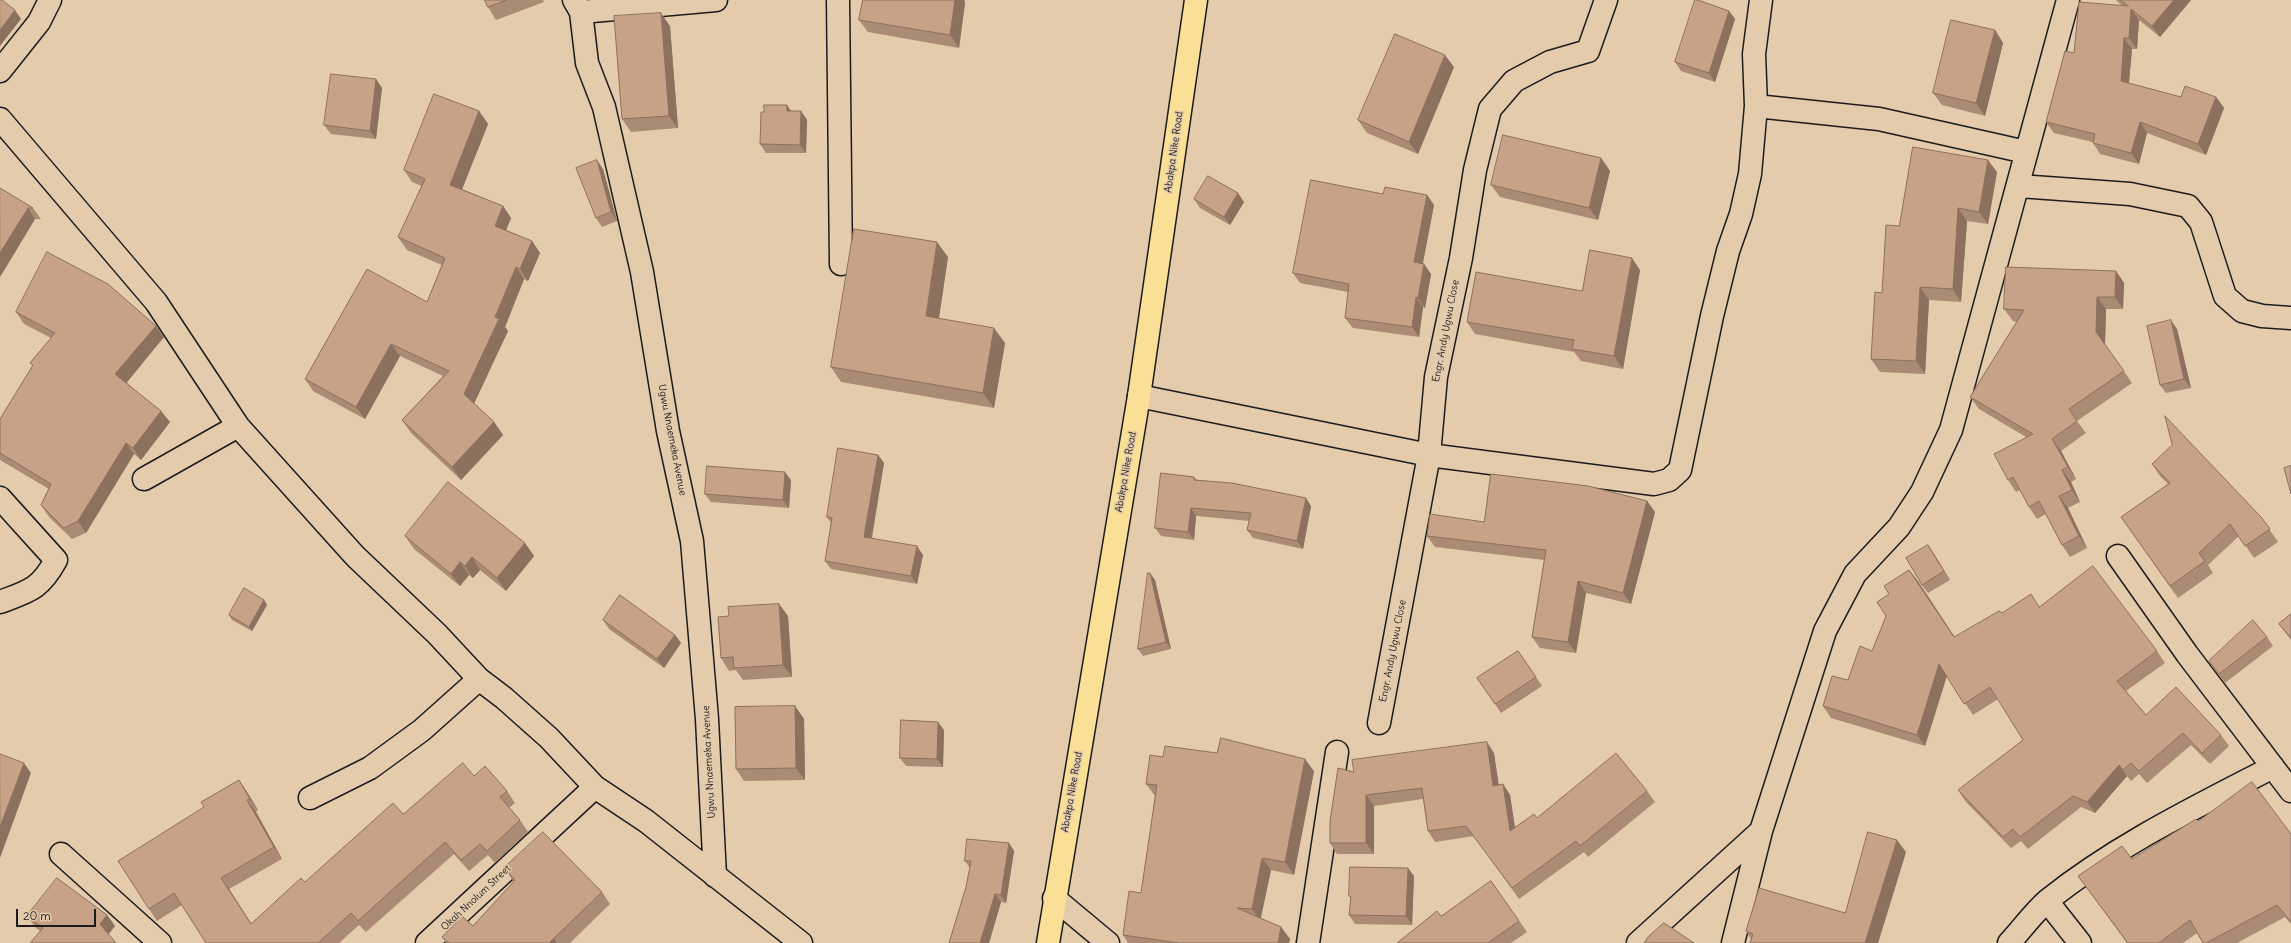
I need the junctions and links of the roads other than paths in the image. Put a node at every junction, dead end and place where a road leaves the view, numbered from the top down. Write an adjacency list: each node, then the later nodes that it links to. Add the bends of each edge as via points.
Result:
1 (50, 0): 9 (street, via 39,22)
2 (716, 0): 8 (street, via 618,9)
3 (838, 0): 14 (street)
4 (1196, 0): 16 (main road, Abakpa Nike Road)
5 (1606, 0): 18 (street, Engr. Andy Ugwu Close, via 1588,51 1550,62 1514,81 1490,109 1475,170 1461,258 1436,377)
6 (1761, 0): 10 (street, via 1754,54)
7 (2068, 0): 12 (street)
8 (577, 6): 32 (street, Ugwu Nnaemeka Avenue, via 587,63 604,107 642,272 668,430 692,541 707,719)
9 (0, 71)
10 (1756, 106): 12 (street, via 1879,119); 18 (street, via 1750,174 1712,316 1680,470 1669,480 1654,484)
11 (0, 119): 17 (street, via 156,302)
12 (2026, 152): 13 (street)
13 (2019, 186): 15 (street, via 2130,194 2188,206 2201,222 2226,296 2242,311 2262,316); 30 (street, via 1951,430 1922,492 1899,527 1855,574 1825,631)
14 (841, 264)
15 (2291, 318)
16 (1139, 396): 18 (street); 33 (main road, Abakpa Nike Road)
17 (238, 426): 19 (street); 23 (street, via 355,556 437,634)
18 (1429, 455): 24 (street, Engr. Andy Ugwu Close)
19 (144, 479)
20 (0, 498): 22 (street, via 56,560 48,575 33,590)
21 (2118, 556): 26 (street, via 2187,654)
22 (0, 602)
23 (479, 680): 27 (street, via 538,728); 29 (street, via 422,730 370,768)
24 (1380, 723)
25 (1337, 752): 40 (street)
26 (2273, 767): 28 (street); 34 (street, via 2121,848)
27 (595, 787): 32 (street, via 646,821); 36 (street, Okah Nnolum Street)
28 (2291, 791)
29 (310, 798)
30 (1761, 831): 41 (street); 42 (street)
31 (61, 854): 35 (street)
32 (715, 876): 37 (street)
33 (1054, 898): 38 (main road, Abakpa Nike Road); 39 (street)
34 (2047, 901): 43 (street); 44 (street)
35 (160, 943)
36 (427, 943)
37 (801, 943)
38 (1048, 943)
39 (1108, 943)
40 (1308, 943)
41 (1638, 943)
42 (1733, 943)
43 (2009, 943)
44 (2080, 943)

